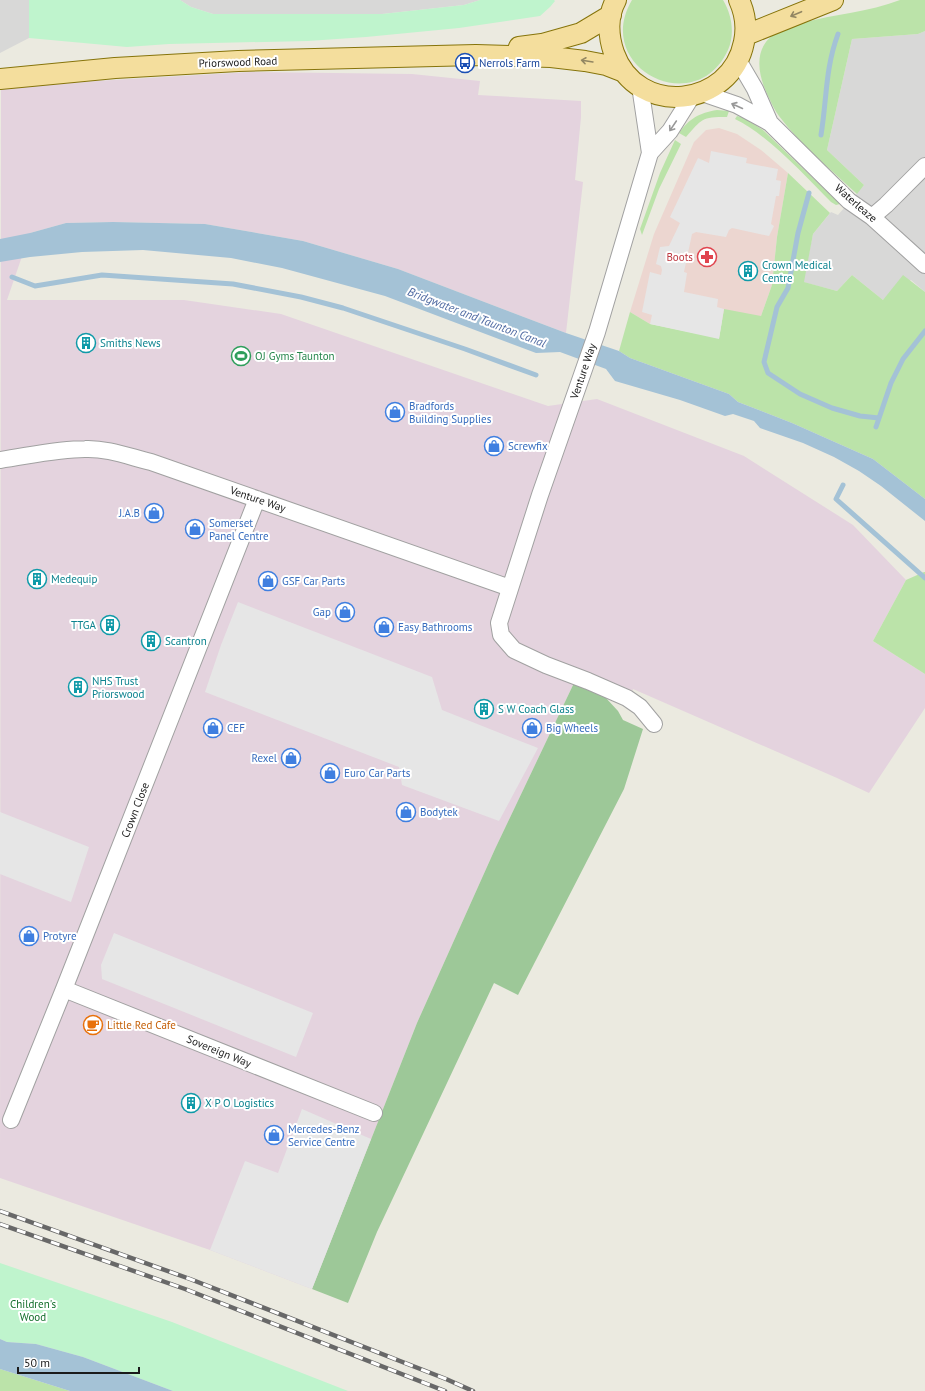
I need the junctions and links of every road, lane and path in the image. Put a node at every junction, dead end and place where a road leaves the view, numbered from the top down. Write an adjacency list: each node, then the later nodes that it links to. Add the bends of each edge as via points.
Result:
1 (739, 0): 4 (main road, via 744,14)
2 (833, 0): 4 (main road, one-way to 4)
3 (613, 7): 5 (main road, Priorswood Road, via 581,33 542,44); 7 (main road, via 609,30 611,45)
4 (746, 35): 6 (main road)
5 (476, 55): 7 (main road, Priorswood Road, one-way to 5, via 585,61 550,57); 8 (main road, Priorswood Road, via 238,61 115,68)
6 (738, 60): 10 (main road, via 723,80); 11 (street, Waterleaze, via 755,89)
7 (624, 72): 9 (main road)
8 (0, 79)
9 (640, 86): 10 (main road, via 665,96); 12 (street, Venture Way)
10 (697, 94): 11 (street, Waterleaze, one-way to 10, via 737,105); 12 (street, Venture Way, one-way to 12)
11 (770, 123): 14 (street, Waterleaze, via 849,200)
12 (650, 153): 18 (street, Venture Way, via 597,332)
13 (925, 166): 14 (street)
14 (872, 217): 15 (street, Waterleaze)
15 (925, 265)
16 (0, 460): 17 (street, Venture Way, via 86,448 151,462)
17 (257, 499): 18 (street, Venture Way); 20 (street, Crown Close)
18 (510, 588): 19 (street, Venture Way, via 499,623 501,635 514,650 627,698 640,707)
19 (654, 724)
20 (64, 989): 21 (street, Sovereign Way); 22 (street, Crown Close)
21 (374, 1113)
22 (11, 1120)

